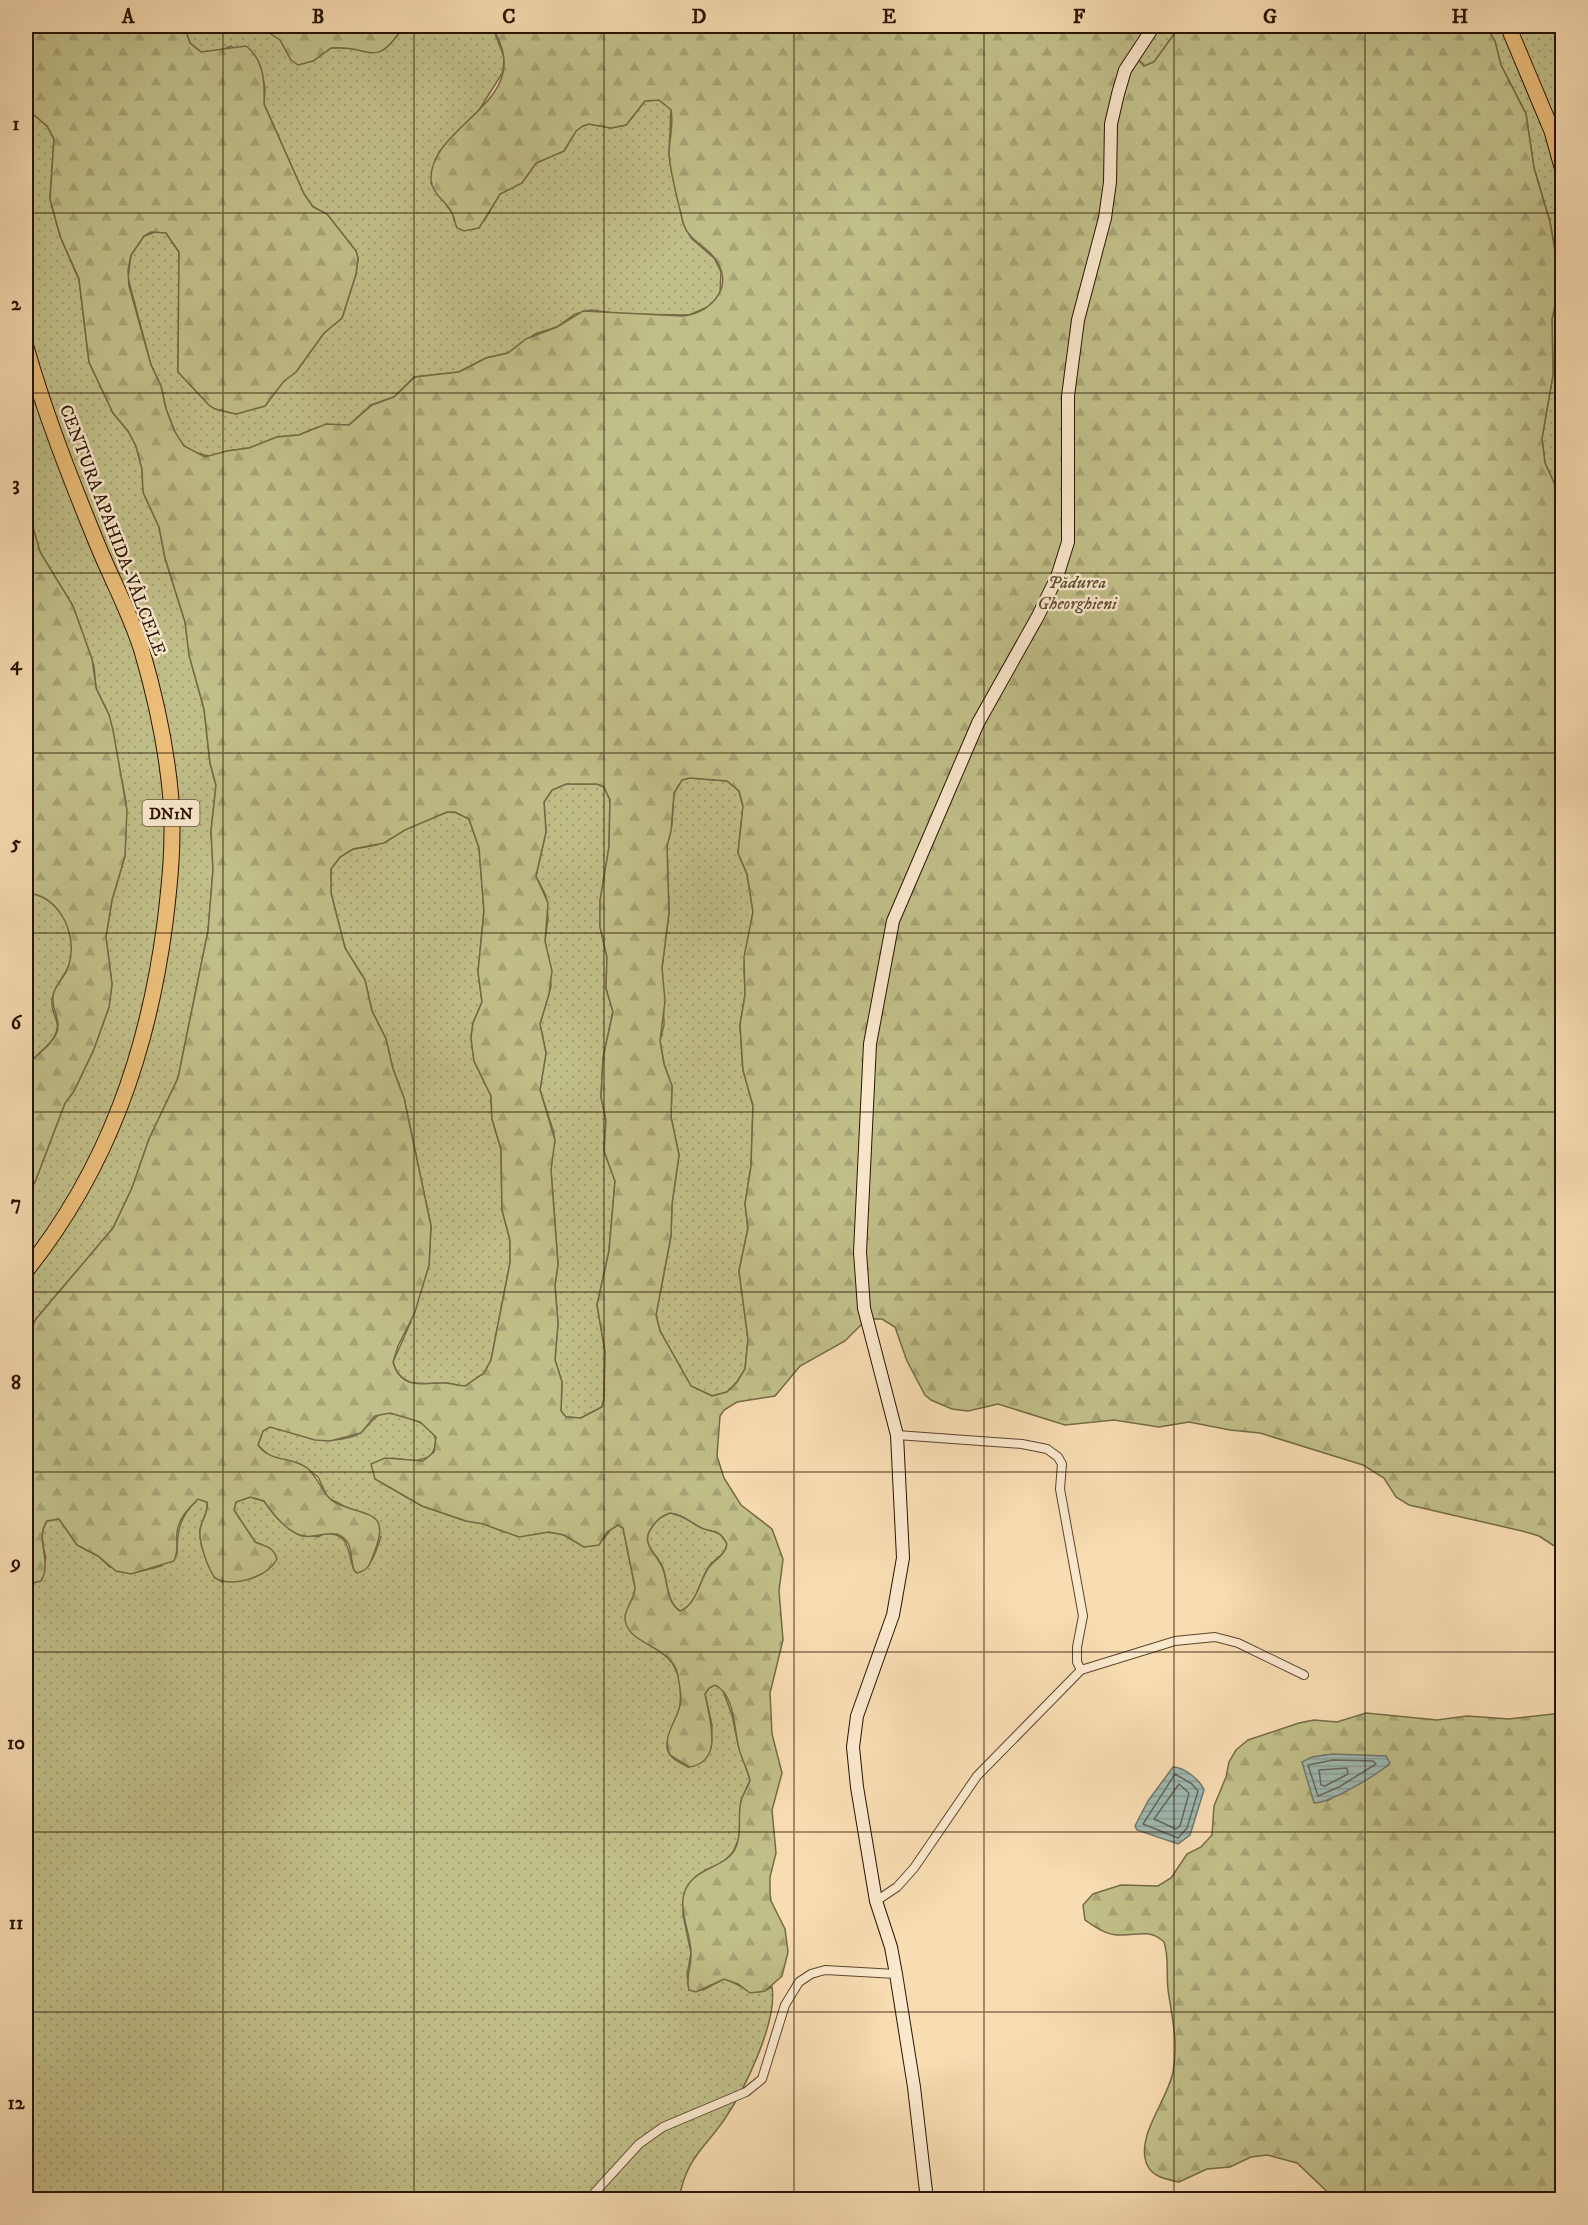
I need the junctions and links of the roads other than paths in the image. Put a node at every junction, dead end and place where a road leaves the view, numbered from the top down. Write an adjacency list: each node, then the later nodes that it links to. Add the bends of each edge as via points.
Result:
1 (1154, 26): 6 (main road, via 1125,70 1118,94 1111,124 1105,218 1078,321 1068,396 1068,542 1057,578 978,723 893,921 870,1044 860,1252 864,1308)
2 (1508, 26): 3 (highway)
3 (1563, 167)
4 (26, 347): 5 (highway, CENTURA APAHIDA-VÂLCELE / DN1N, via 48,418 141,649 164,741 171,802 172,866 157,984 133,1073 91,1174)
5 (26, 1271)
6 (897, 1436): 7 (street, via 1022,1444 1047,1449 1058,1457 1062,1464 1060,1490 1083,1616 1077,1647); 9 (main road, via 903,1558 893,1615 857,1716 853,1747)
7 (1081, 1670): 8 (street, via 1175,1641 1215,1637 1238,1643); 9 (street, via 977,1776 914,1868 897,1887)
8 (1304, 1675)
9 (876, 1901): 10 (main road)
10 (896, 1974): 11 (street, via 825,1970 799,1982 785,2005 762,2079 746,2092 663,2127 639,2144); 12 (main road)
11 (588, 2199)
12 (927, 2199)

